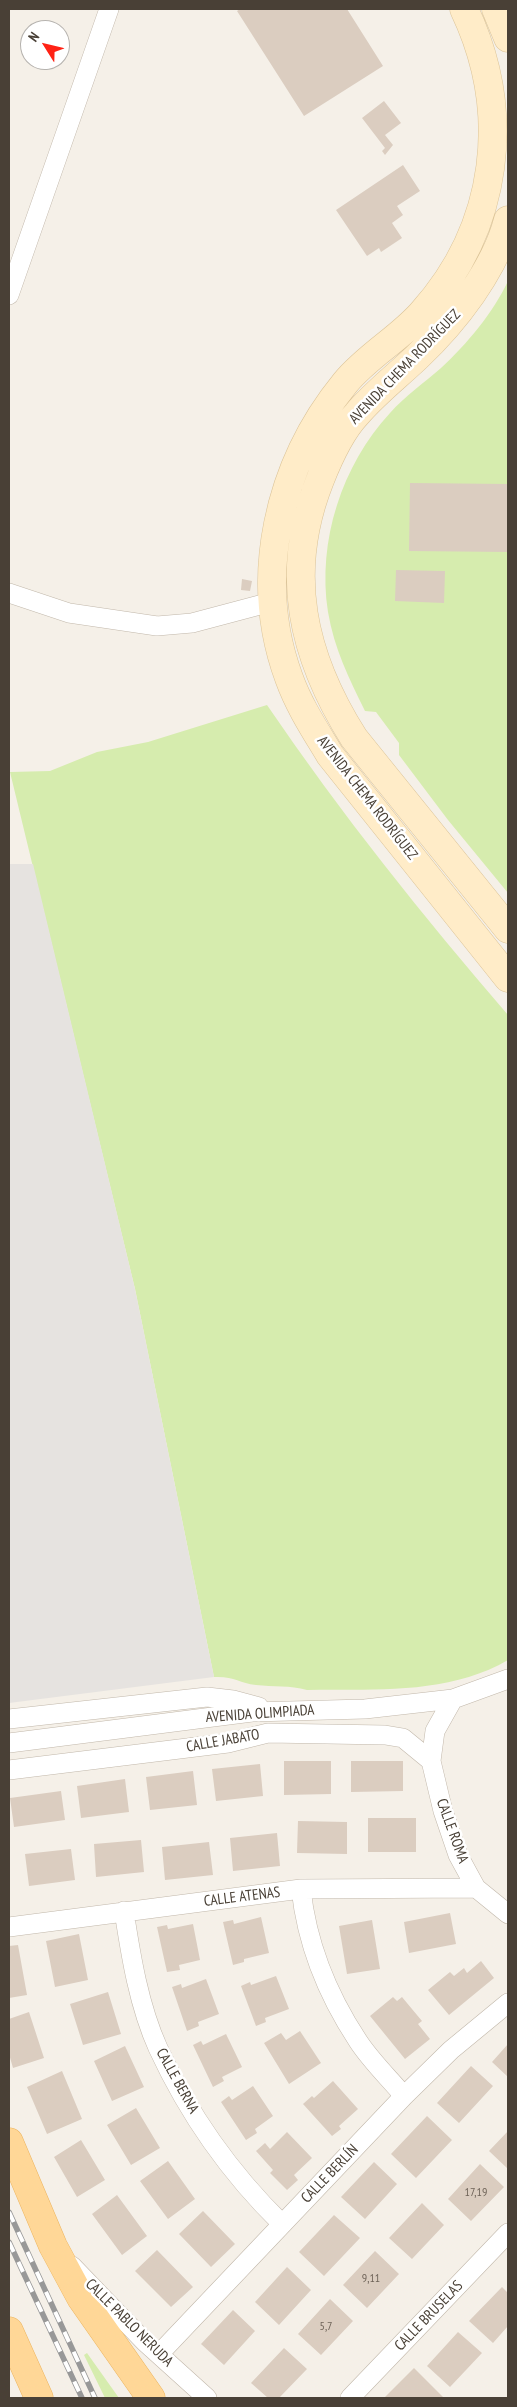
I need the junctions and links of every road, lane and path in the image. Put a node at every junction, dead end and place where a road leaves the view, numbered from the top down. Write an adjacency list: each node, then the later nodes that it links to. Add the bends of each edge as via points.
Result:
1 (109, 9): 6 (street)
2 (464, 9): 8 (main road, AVENIDA CHEMA RODRÍGUEZ, via 476,34 489,82 494,131 490,172 479,217 460,259 440,292 421,314 346,382 308,436 281,507 274,547)
3 (496, 9): 4 (main road)
4 (508, 38)
5 (508, 220): 9 (main road, AVENIDA CHEMA RODRÍGUEZ, via 489,264 465,304 442,332 355,416 329,457 310,507 301,585 306,630 318,672 336,709 354,738)
6 (9, 294)
7 (9, 593): 8 (street, via 69,613 157,626 192,623)
8 (271, 602): 10 (main road, AVENIDA CHEMA RODRÍGUEZ, via 277,639 289,678 307,718 330,755)
9 (508, 929)
10 (508, 978)
11 (508, 1679): 12 (street, AVENIDA OLIMPIADA)
12 (453, 1699): 13 (street, AVENIDA OLIMPIADA); 18 (street, via 435,1730)
13 (365, 1709): 14 (street, AVENIDA OLIMPIADA); 16 (street)
14 (270, 1710): 15 (street, via 206,1697); 17 (street, AVENIDA OLIMPIADA)
15 (9, 1718)
16 (268, 1733): 18 (street, CALLE JABATO, via 403,1738); 19 (street, CALLE JABATO, via 228,1742)
17 (9, 1744)
18 (431, 1761): 20 (street, CALLE ROMA, via 442,1810 458,1855)
19 (9, 1770)
20 (476, 1888): 21 (street, CALLE ATENAS); 23 (street, CALLE ROMA)
21 (301, 1889): 22 (street, CALLE ATENAS); 26 (street, via 305,1920 323,1980 358,2042)
22 (124, 1911): 24 (street, CALLE ATENAS); 28 (street, CALLE BERNA, via 139,1989 158,2047 189,2105 225,2160)
23 (508, 1914)
24 (9, 1927)
25 (508, 2003): 26 (street, CALLE BERLÍN, via 451,2050)
26 (404, 2096): 28 (street, CALLE BERLÍN)
27 (9, 2142): 30 (main road, CALLE PABLO NERUDA)
28 (282, 2224): 32 (street, CALLE BERLÍN)
29 (508, 2233): 36 (street, CALLE BRUSELAS)
30 (53, 2246): 32 (street, CALLE PABLO NERUDA); 34 (main road, CALLE PABLO NERUDA, via 81,2298)
31 (9, 2331): 33 (main road)
32 (159, 2354): 35 (street, CALLE PABLO NERUDA)
33 (39, 2398)
34 (151, 2398)
35 (206, 2398)
36 (350, 2398)

